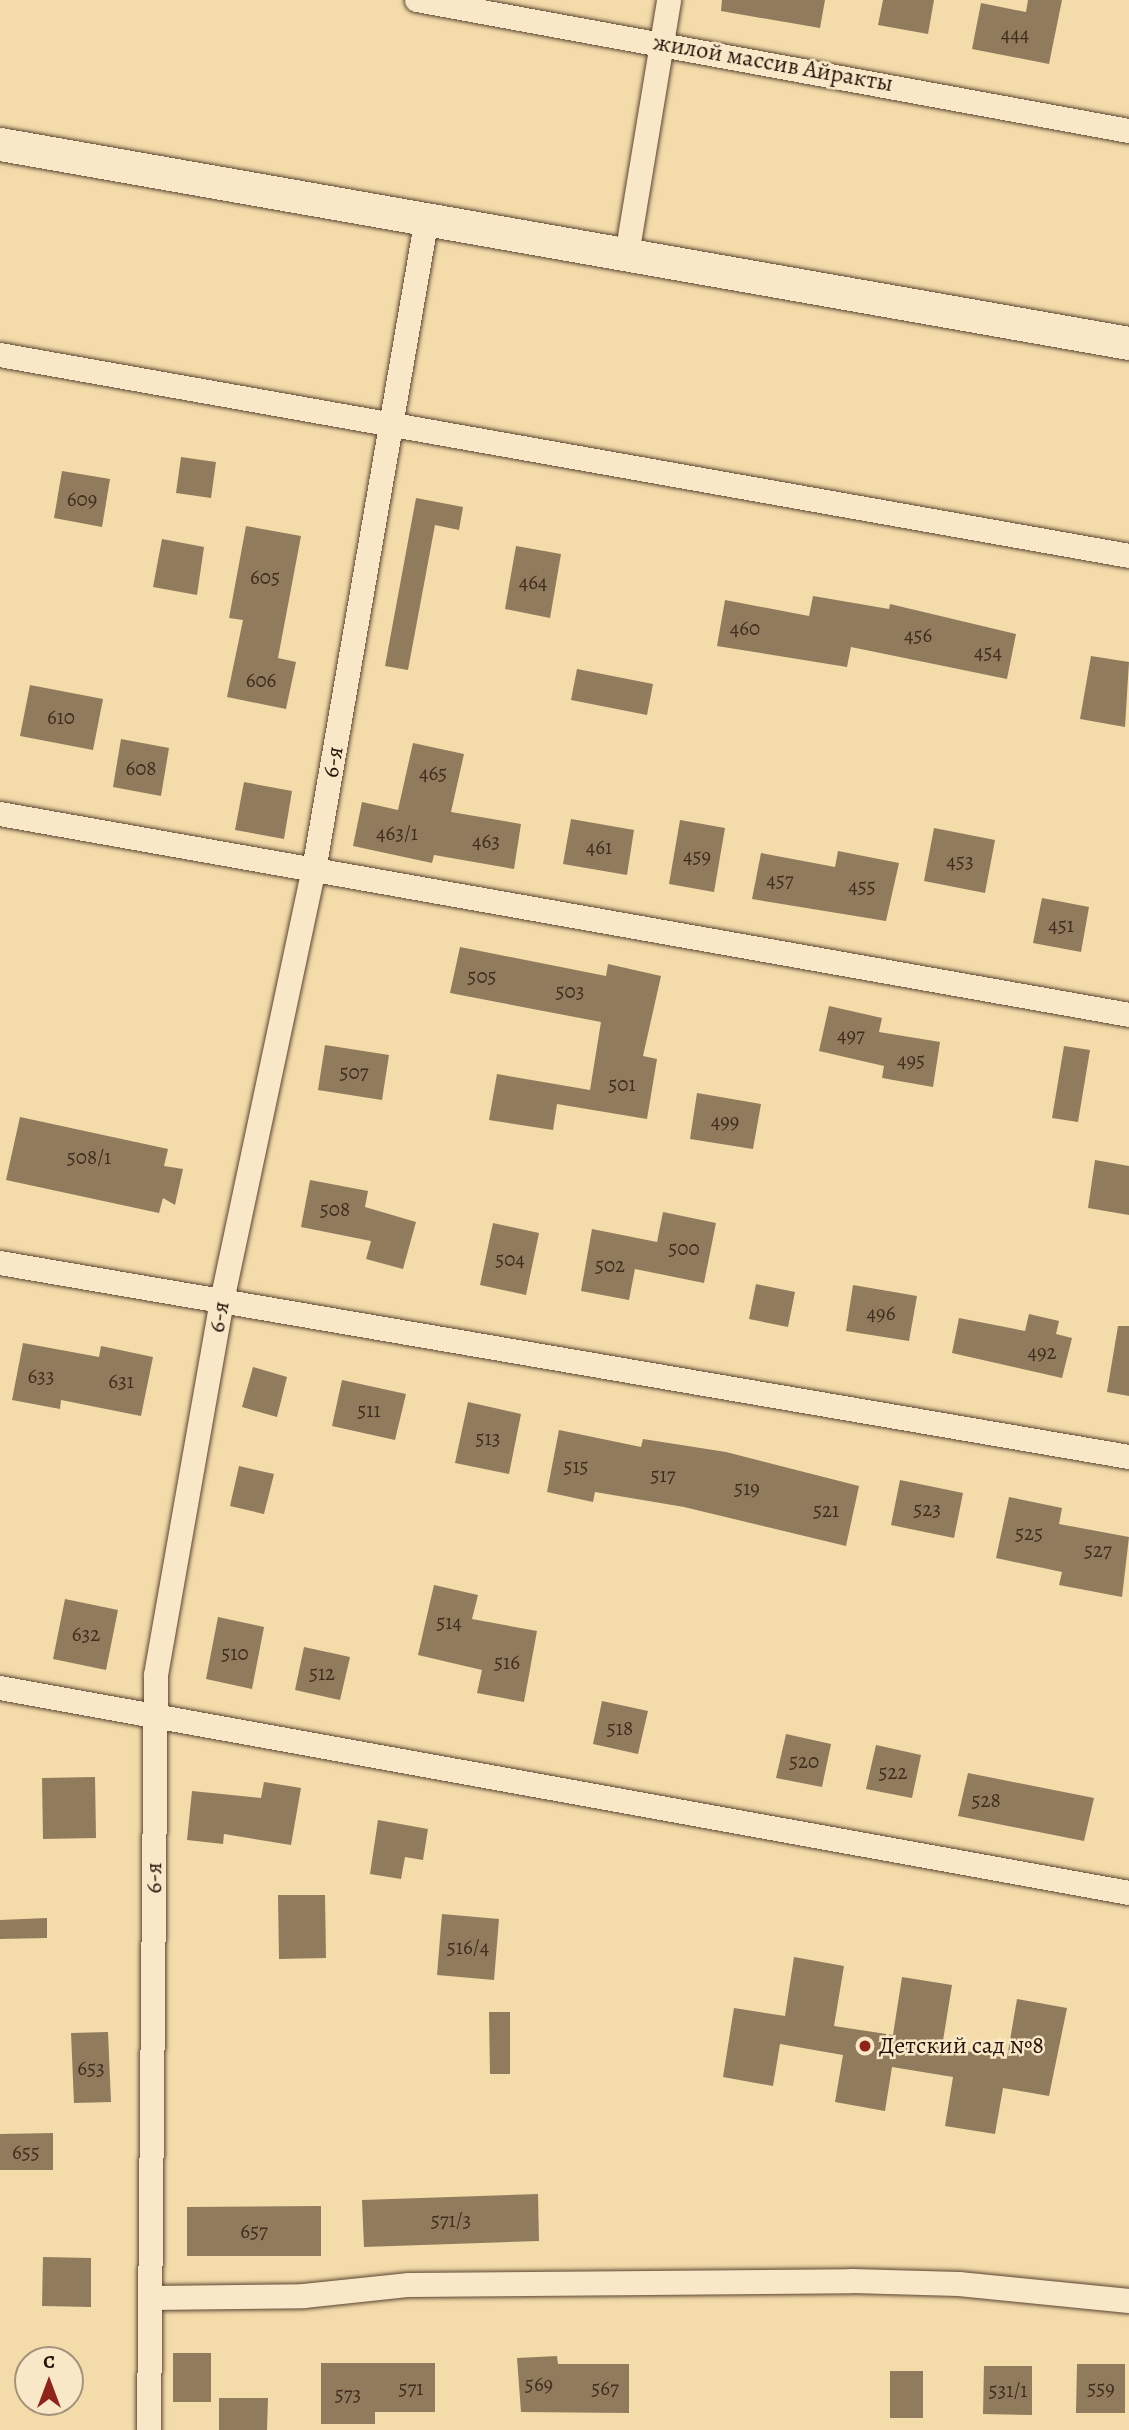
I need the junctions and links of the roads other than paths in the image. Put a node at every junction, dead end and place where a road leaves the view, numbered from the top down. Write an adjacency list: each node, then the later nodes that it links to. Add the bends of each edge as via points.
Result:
1 (417, 0): 3 (street, жилой массив Айракты)
2 (668, 0): 3 (street)
3 (662, 43): 4 (street, жилой массив Айракты); 7 (street)
4 (1129, 131)
5 (0, 144): 6 (main road)
6 (427, 218): 7 (main road); 10 (street, 6-я)
7 (627, 255): 8 (main road)
8 (1129, 343)
9 (0, 355): 10 (street)
10 (391, 425): 11 (street); 13 (street, 6-я)
11 (1129, 556)
12 (0, 814): 13 (street)
13 (314, 870): 14 (street); 16 (street, 6-я)
14 (1129, 1015)
15 (0, 1263): 16 (street)
16 (222, 1301): 17 (street); 19 (street, 6-я, via 156,1675)
17 (1129, 1457)
18 (0, 1688): 19 (street)
19 (155, 1715): 20 (street); 21 (street, 6-я)
20 (1129, 1893)
21 (151, 2298): 22 (street, via 304,2296 409,2285 852,2281 959,2284); 23 (street, 6-я)
22 (1129, 2301)
23 (149, 2430)

